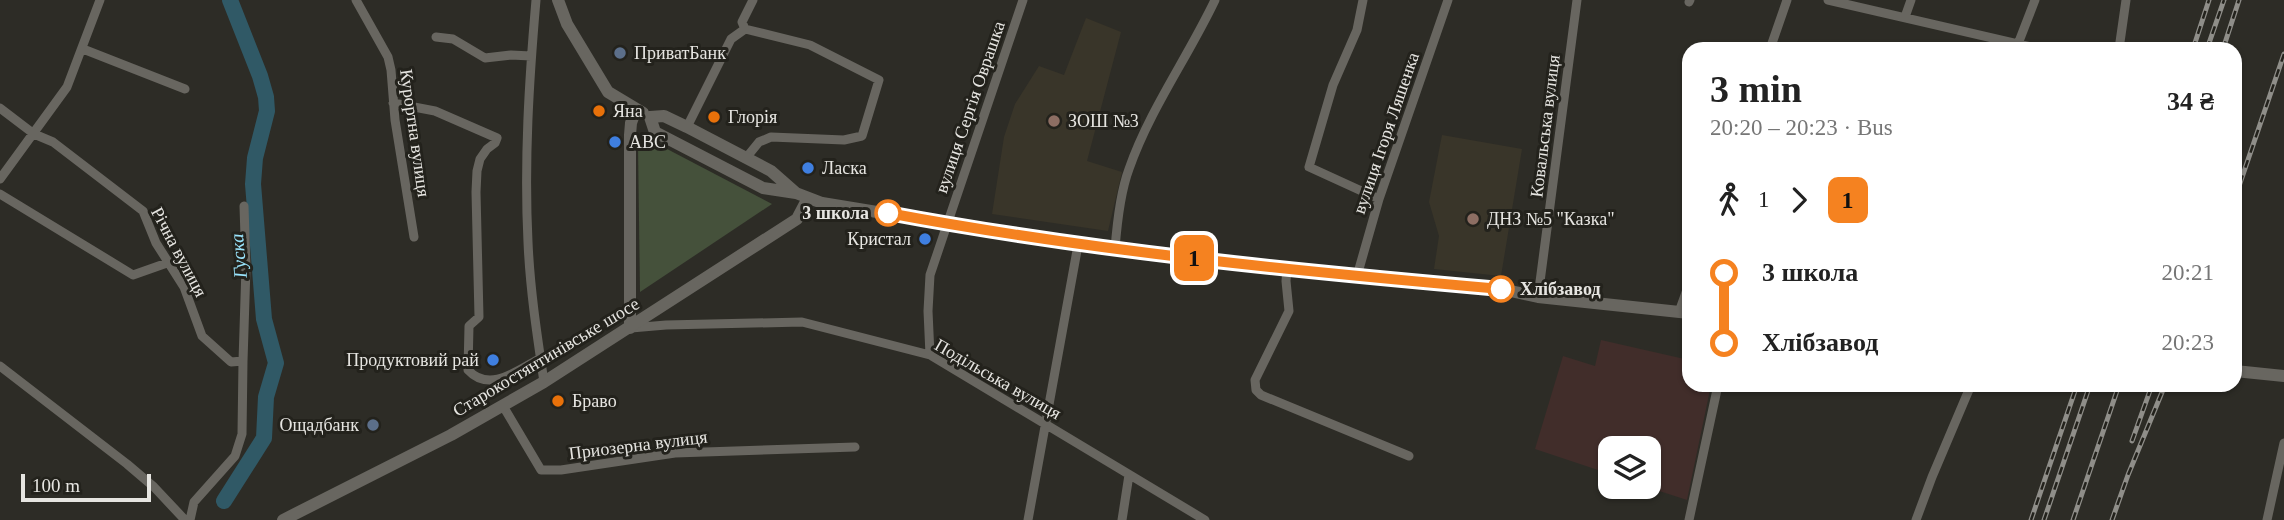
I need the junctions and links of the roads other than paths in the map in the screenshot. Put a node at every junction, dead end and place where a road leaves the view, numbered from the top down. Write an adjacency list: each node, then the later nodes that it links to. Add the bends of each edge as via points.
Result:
1 (100, 0): 23 (street)
2 (356, 0): 26 (street, Курортна вулиця, via 388,57)
3 (536, 0): 24 (street)
4 (558, 0): 28 (main road, via 607,92)
5 (753, 0): 17 (street, via 742,22)
6 (1023, 0): 38 (street, вулиця Сергія Оврашка)
7 (1363, 0): 36 (street, via 1360,21 1333,85 1309,167)
8 (1448, 0): 36 (street, вулиця Ігоря Ляшенка)
9 (1577, 0): 45 (street, Ковальська вулиця)
10 (1787, 0): 19 (street)
11 (1828, 0): 16 (street)
12 (1911, 0): 16 (street)
13 (2035, 0): 21 (street)
14 (2126, 0): 22 (street)
15 (1213, 1): 41 (street, via 1128,171)
16 (1905, 17): 20 (street)
17 (745, 29): 30 (street, via 731,39); 32 (street, via 810,45 878,80 862,136 844,140 771,137 759,142)
18 (436, 37): 24 (street, via 453,39 485,58)
19 (1772, 42)
20 (2010, 42)
21 (2019, 42)
22 (2120, 42)
23 (83, 49): 25 (street); 31 (street, via 67,87)
24 (531, 56): 49 (street, via 528,243)
25 (185, 89)
26 (393, 103): 39 (street, Курортна вулиця); 49 (street, via 435,110 496,138 477,171 479,317 469,327 468,370 491,381)
27 (0, 108): 31 (street, Річна вулиця)
28 (636, 109): 29 (main road); 47 (main road, via 628,168)
29 (650, 117): 30 (main road, via 664,116); 35 (main road, via 655,132 715,164 763,188)
30 (687, 127): 32 (main road)
31 (34, 134): 33 (street); 42 (street, Річна вулиця, via 53,142 143,211)
32 (746, 158): 35 (main road)
33 (0, 179)
34 (0, 194): 42 (street, via 133,275)
35 (802, 196): 38 (main road); 47 (main road, Старокостянтинівське шосе, via 797,219)
36 (1379, 198): 44 (street, вулиця Ігоря Ляшенка)
37 (244, 206): 50 (street)
38 (946, 224): 40 (main road); 48 (street, вулиця Сергія Оврашка, via 930,275)
39 (414, 237)
40 (1078, 244): 41 (main road); 58 (street)
41 (1115, 249): 43 (main road)
42 (167, 263): 50 (street, Річна вулиця, via 184,287 202,336 231,362)
43 (1287, 268): 44 (main road); 61 (street, via 1289,311 1255,380 1256,390)
44 (1357, 276): 45 (main road)
45 (1538, 297): 46 (main road)
46 (1682, 313)
47 (629, 328): 48 (street, Подільська вулиця, via 802,322); 54 (main road, Старокостянтинівське шосе)
48 (930, 355): 58 (street, Подільська вулиця)
49 (541, 358): 54 (street)
50 (243, 360): 63 (street, via 242,434 235,456 194,502)
51 (0, 366): 63 (street, via 127,464)
52 (2242, 372): 53 (main road)
53 (2284, 376)
54 (544, 382): 57 (main road, Старокостянтинівське шосе)
55 (1716, 392): 68 (street)
56 (1968, 392): 69 (street)
57 (503, 406): 60 (street, Приозерна вулиця, via 541,470 676,453); 64 (main road, Старокостянтинівське шосе)
58 (1046, 423): 62 (street, Подільська вулиця); 65 (street)
59 (2284, 443): 70 (street)
60 (855, 447)
61 (1409, 456)
62 (1129, 475): 66 (street); 67 (street, Подільська вулиця)
63 (188, 520)
64 (283, 520)
65 (1028, 520)
66 (1122, 520)
67 (1205, 520)
68 (1689, 520)
69 (1916, 520)
70 (2267, 520)

